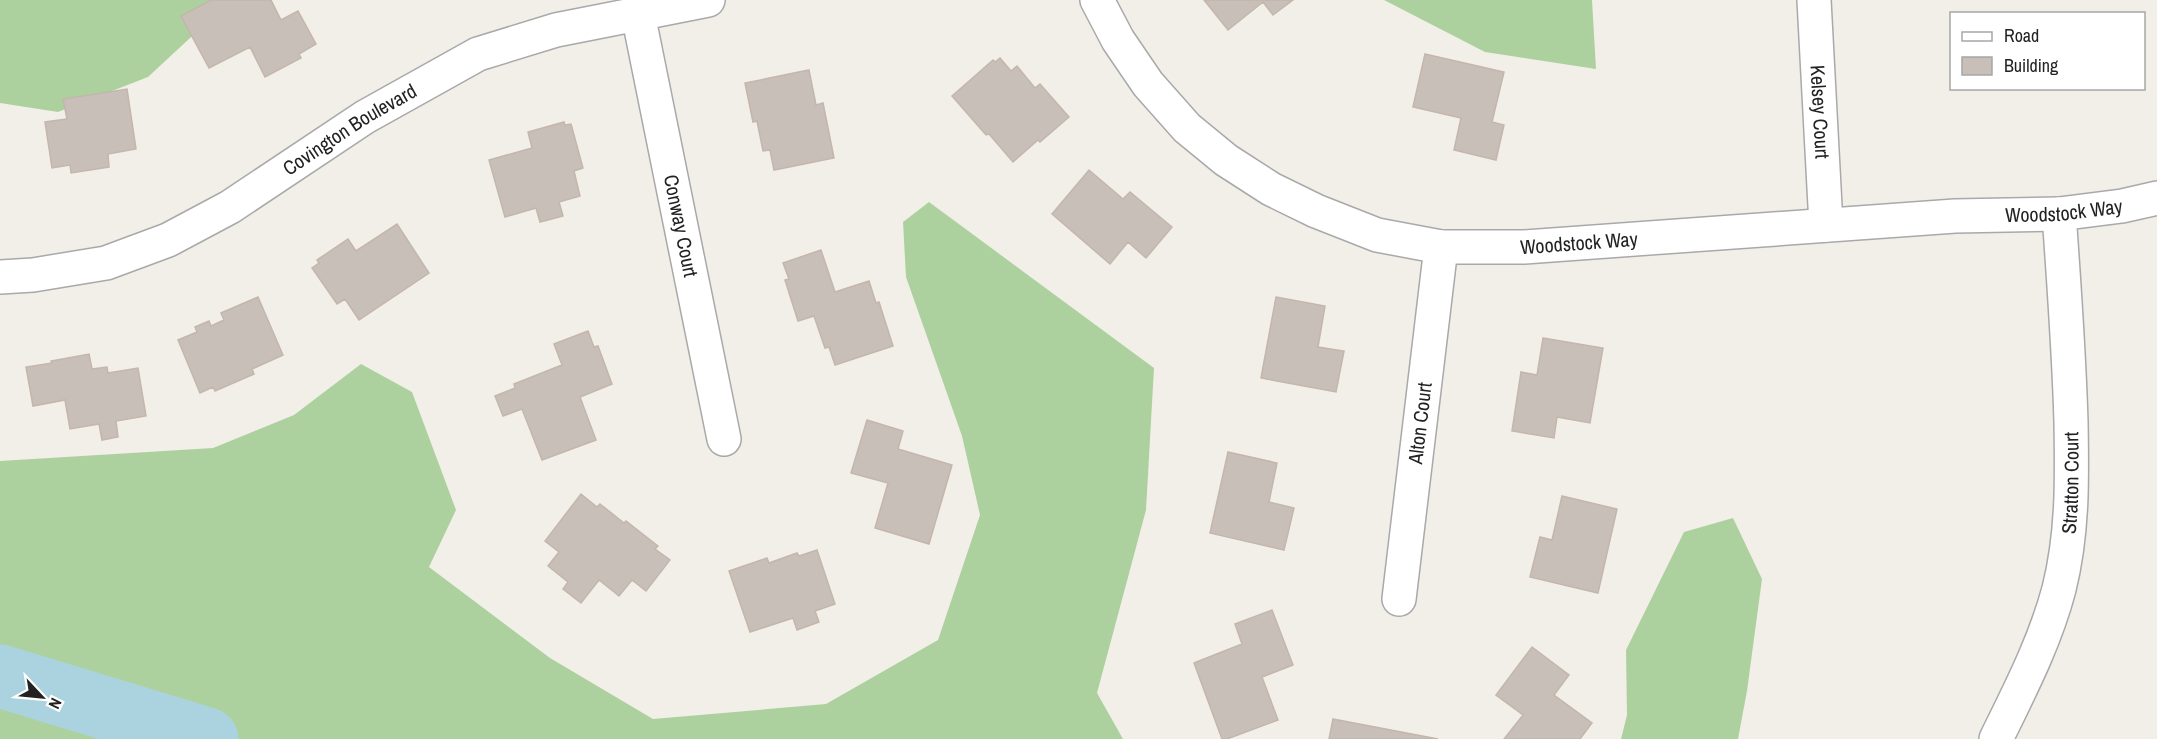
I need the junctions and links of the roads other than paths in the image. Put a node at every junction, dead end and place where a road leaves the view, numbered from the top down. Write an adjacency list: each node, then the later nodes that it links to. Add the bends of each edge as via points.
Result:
1 (708, 0): 4 (street, Covington Boulevard)
2 (1097, 0): 8 (street, Woodstock Way, via 1148,84 1187,128 1226,160 1271,189 1316,211 1377,235)
3 (1814, 0): 7 (street, Kelsey Court)
4 (638, 14): 9 (street, Covington Boulevard, via 556,30 478,54 364,117 230,207 168,240 106,263); 10 (street, Conway Court)
5 (2157, 198): 6 (street, Woodstock Way)
6 (2059, 214): 7 (street, Woodstock Way); 12 (street, Stratton Court, via 2069,351 2071,524 2059,588 2043,638)
7 (1826, 225): 8 (street, Woodstock Way, via 1524,247)
8 (1441, 248): 11 (street, Alton Court)
9 (0, 277)
10 (724, 439)
11 (1399, 599)
12 (1995, 739)

